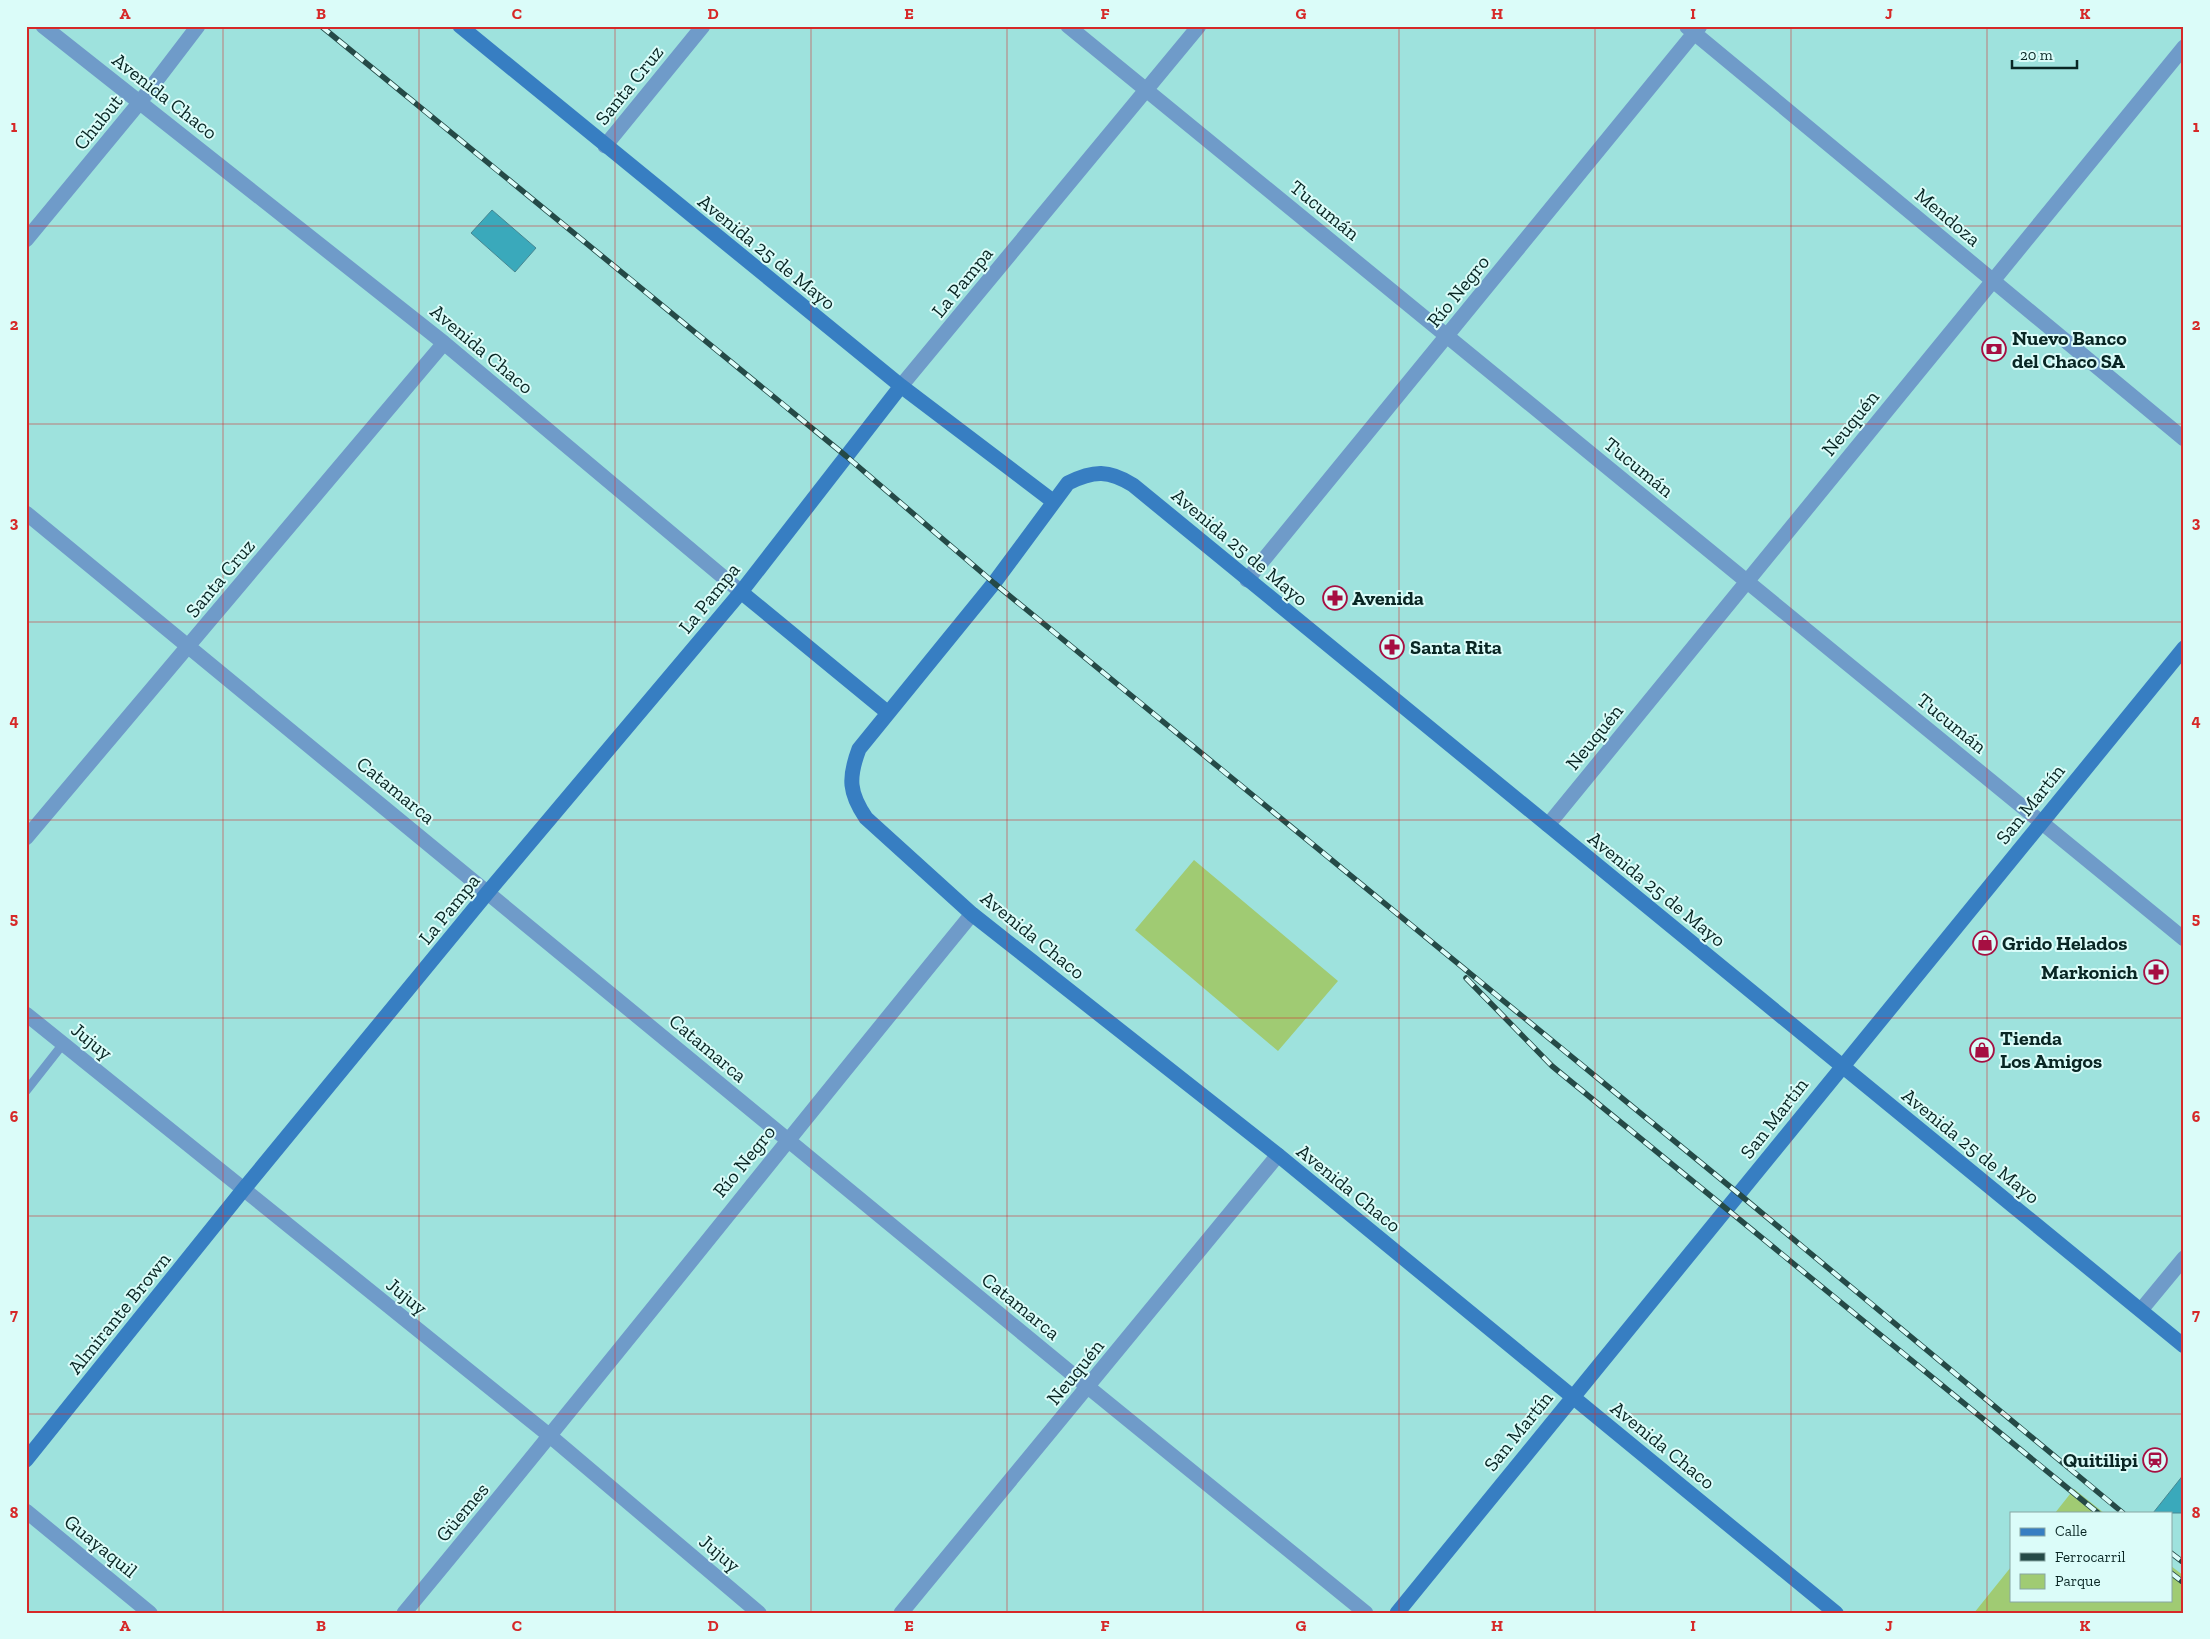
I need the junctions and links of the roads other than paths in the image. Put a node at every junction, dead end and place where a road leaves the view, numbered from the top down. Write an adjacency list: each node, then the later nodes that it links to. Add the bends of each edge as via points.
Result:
1 (43, 26): 10 (street, Avenida Chaco)
2 (198, 26): 10 (street, Chubut)
3 (460, 26): 11 (street, Avenida 25 de Mayo)
4 (703, 26): 11 (street, Santa Cruz)
5 (1068, 26): 9 (street, Tucumán)
6 (1199, 26): 9 (street, La Pampa)
7 (1693, 28): 13 (street, Mendoza); 14 (street, Río Negro)
8 (2184, 47): 13 (street, Neuquén)
9 (1146, 90): 14 (street, Tucumán); 16 (street, La Pampa)
10 (140, 102): 12 (street, Chubut); 15 (street, Avenida Chaco)
11 (605, 146): 16 (street, Avenida 25 de Mayo)
12 (26, 240)
13 (1993, 281): 17 (street, Mendoza); 21 (street, Neuquén)
14 (1447, 336): 20 (street, Río Negro); 21 (street, Tucumán)
15 (444, 343): 22 (street, Avenida Chaco); 23 (street, Santa Cruz)
16 (902, 386): 18 (street, Avenida 25 de Mayo); 22 (street, La Pampa)
17 (2184, 438)
18 (1054, 502): 20 (street, Avenida 25 de Mayo, via 1068,483 1084,475 1102,473 1118,476 1134,485); 25 (street, via 994,583)
19 (26, 512): 23 (street, Catamarca)
20 (1248, 580): 27 (street, Avenida 25 de Mayo)
21 (1747, 581): 26 (street, Tucumán); 27 (street, Neuquén)
22 (741, 592): 25 (street, Avenida Chaco); 29 (street, La Pampa)
23 (189, 646): 28 (street, Santa Cruz); 29 (street, Catamarca)
24 (2184, 648): 26 (street, San Martín)
25 (887, 712): 30 (street, Avenida Chaco, via 859,749 852,767 851,785 856,803 866,818)
26 (2042, 821): 31 (street, Tucumán); 34 (street, San Martín)
27 (1548, 825): 34 (street, Avenida 25 de Mayo)
28 (26, 838)
29 (488, 892): 36 (street, Catamarca); 38 (street, La Pampa)
30 (972, 914): 36 (street, Río Negro); 37 (street, Avenida Chaco)
31 (2184, 939)
32 (26, 1014): 33 (street, Jujuy)
33 (63, 1044): 35 (lane); 38 (street, Jujuy)
34 (1841, 1066): 40 (street, Avenida 25 de Mayo); 43 (street, San Martín)
35 (26, 1091)
36 (787, 1140): 42 (street, Catamarca); 44 (street, Río Negro)
37 (1278, 1156): 42 (street, Neuquén); 43 (street, Avenida Chaco)
38 (243, 1190): 44 (street, Jujuy); 45 (street, Almirante Brown)
39 (2184, 1258): 40 (street)
40 (2141, 1310): 41 (street, Avenida 25 de Mayo)
41 (2184, 1346)
42 (1088, 1388): 50 (street, Neuquén); 51 (street, Catamarca)
43 (1572, 1396): 52 (street, San Martín); 53 (street, Avenida Chaco)
44 (550, 1436): 48 (street, Güemes); 49 (street, Jujuy)
45 (26, 1460)
46 (26, 1511): 47 (street, Guayaquil)
47 (150, 1613)
48 (404, 1613)
49 (759, 1613)
50 (901, 1613)
51 (1366, 1613)
52 (1397, 1613)
53 (1836, 1613)

